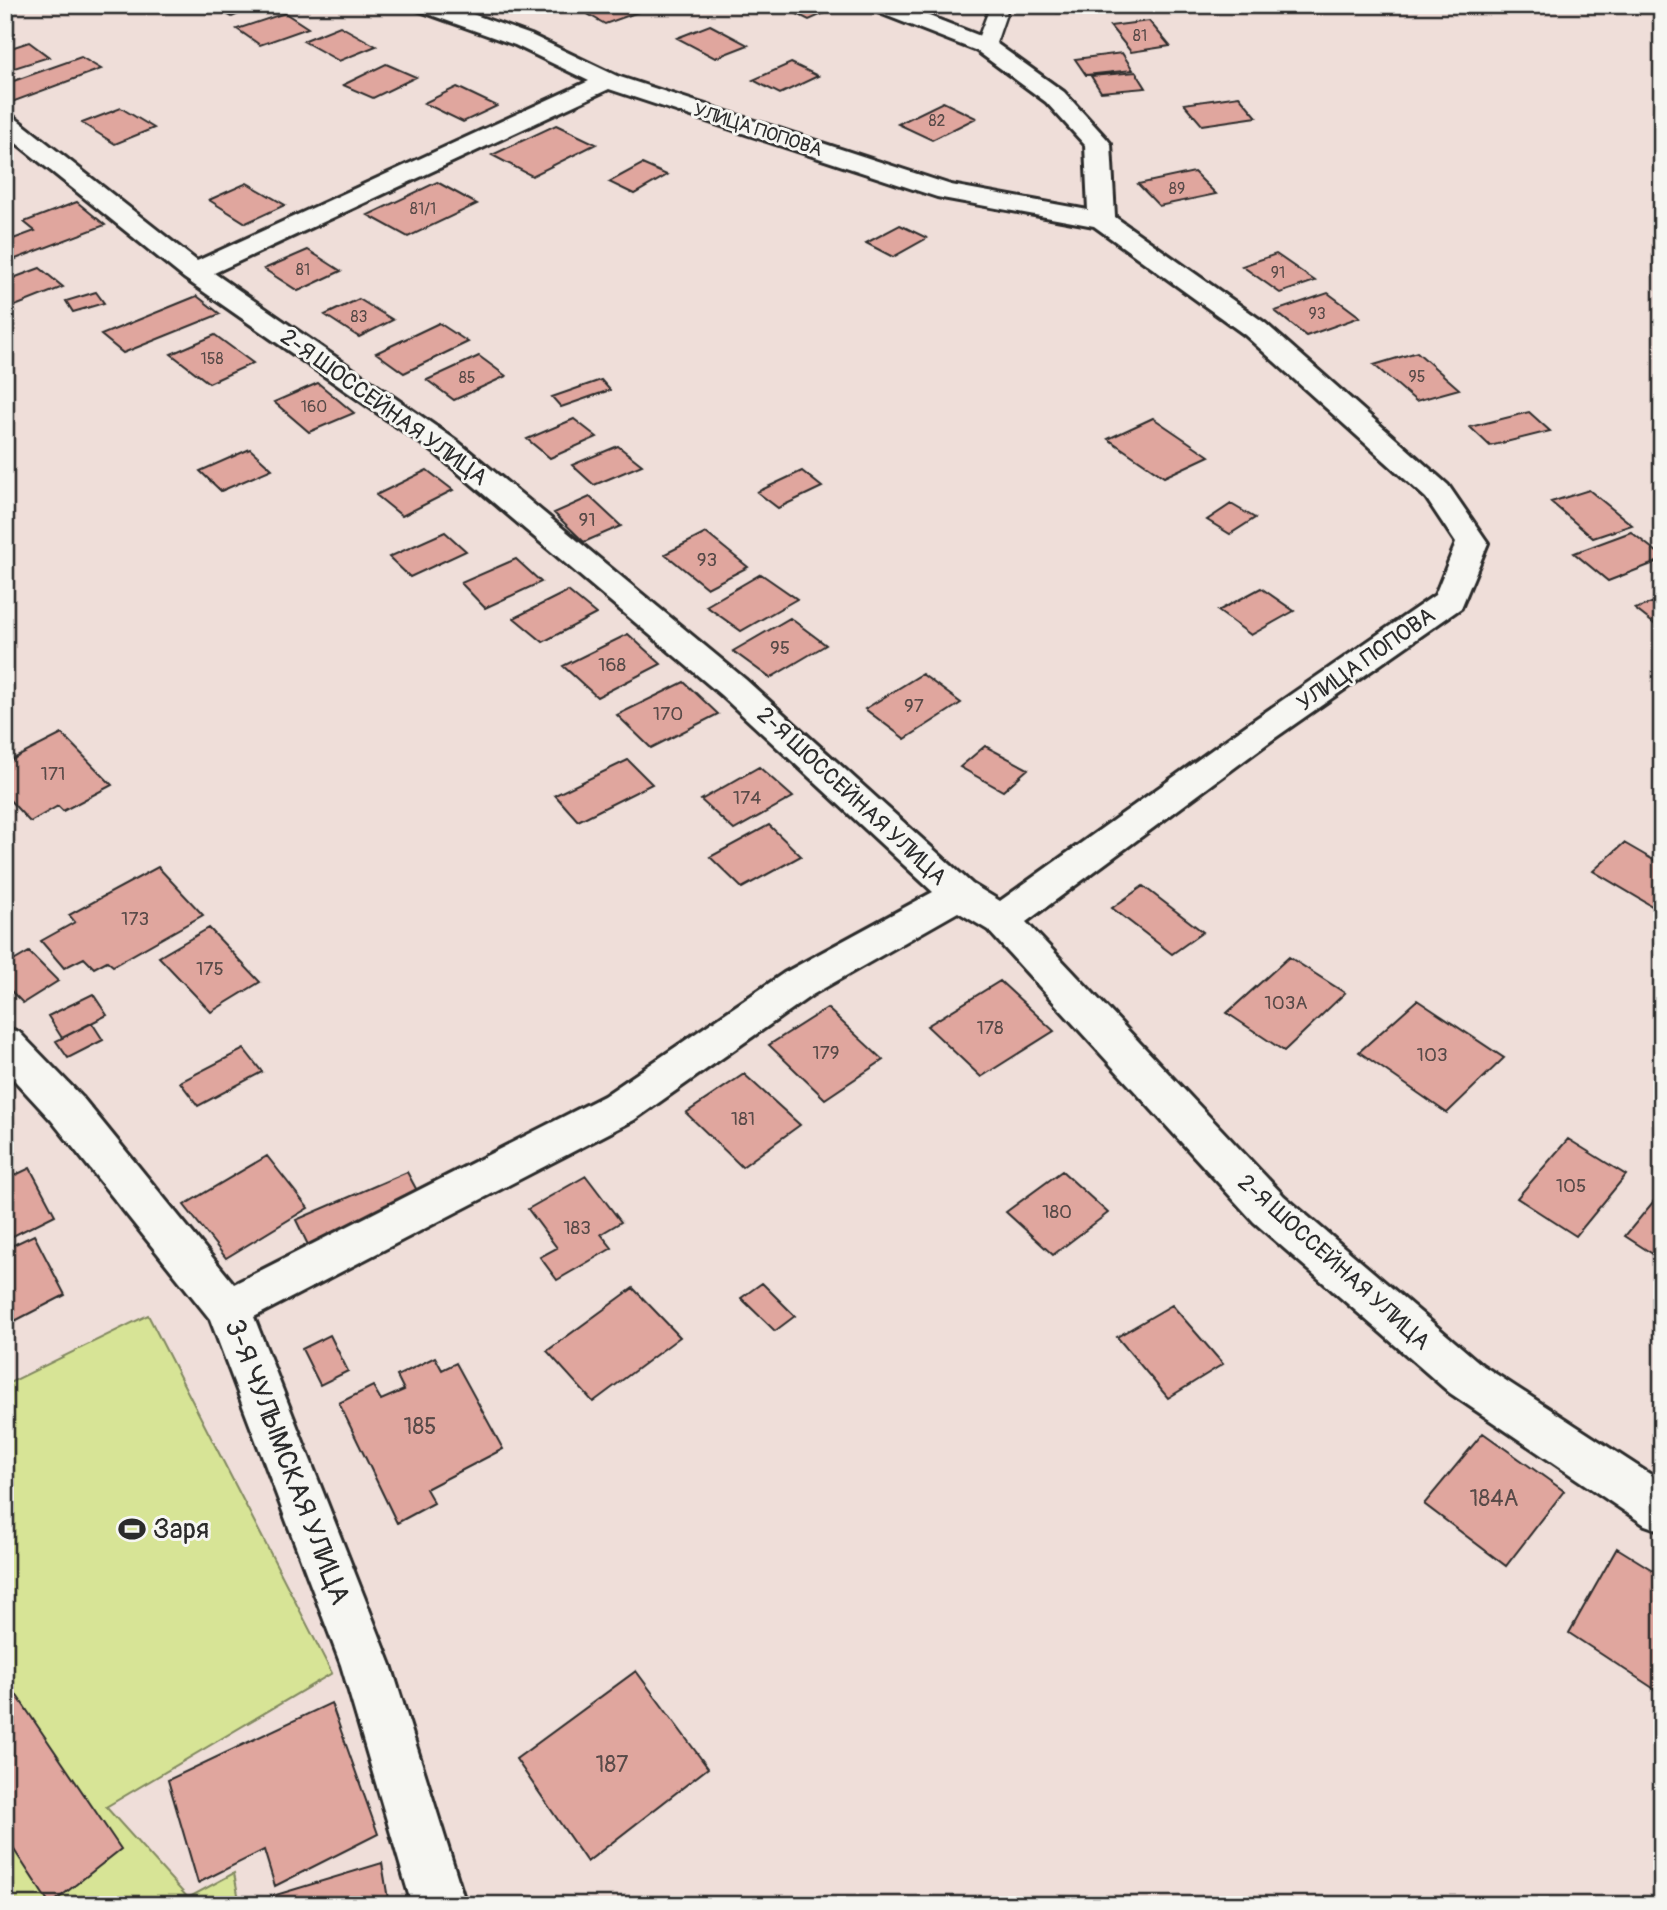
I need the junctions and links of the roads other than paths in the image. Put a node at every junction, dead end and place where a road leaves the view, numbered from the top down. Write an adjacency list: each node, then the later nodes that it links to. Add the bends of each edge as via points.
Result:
1 (425, 5): 5 (street, УЛИЦА ПОПОВА, via 523,40)
2 (880, 5): 4 (street)
3 (1000, 5): 4 (lane)
4 (985, 46): 7 (street, via 1055,97 1098,144)
5 (608, 81): 7 (street, УЛИЦА ПОПОВА, via 946,192); 8 (street)
6 (5, 122): 8 (street, 2-Я ШОССЕЙНАЯ УЛИЦА)
7 (1102, 220): 10 (street, УЛИЦА ПОПОВА, via 1255,329 1437,492 1472,543 1450,601)
8 (194, 272): 9 (street, 2-Я ШОССЕЙНАЯ УЛИЦА, via 446,446 733,687)
9 (959, 894): 10 (street, 2-Я ШОССЕЙНАЯ УЛИЦА); 12 (street, via 798,984 620,1108)
10 (1001, 920): 13 (street, 2-Я ШОССЕЙНАЯ УЛИЦА, via 1269,1209 1466,1379)
11 (5, 1043): 12 (street, 3-Я ЧУЛЫМСКАЯ УЛИЦА, via 67,1109)
12 (228, 1309): 14 (street, 3-Я ЧУЛЫМСКАЯ УЛИЦА, via 366,1665)
13 (1662, 1509)
14 (439, 1905)

